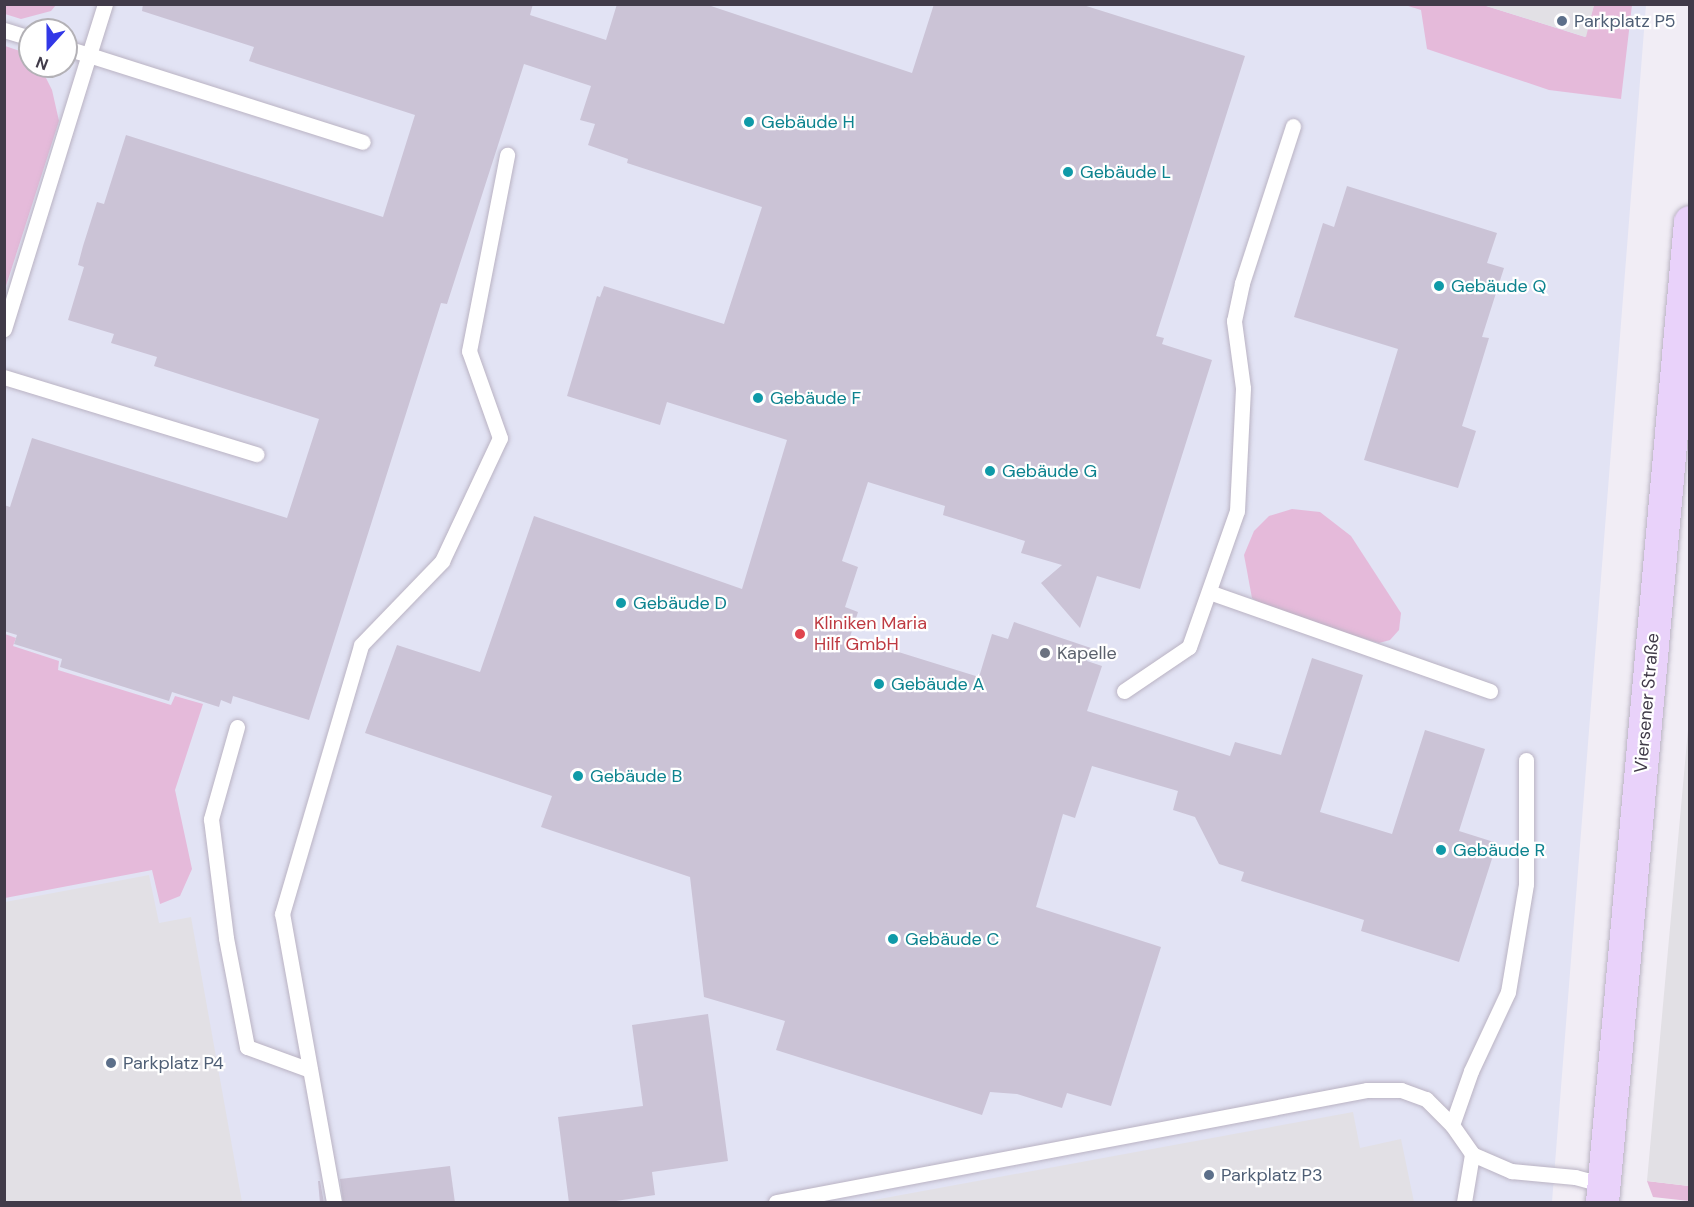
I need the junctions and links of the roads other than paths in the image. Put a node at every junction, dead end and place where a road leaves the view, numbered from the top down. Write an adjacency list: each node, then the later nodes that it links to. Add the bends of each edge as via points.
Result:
1 (105, 4): 3 (lane)
2 (78, 52): 3 (lane)
3 (89, 55): 5 (lane); 8 (lane)
4 (1293, 126): 11 (lane, via 1242,283 1234,321 1243,388 1237,511)
5 (363, 142)
6 (507, 155): 16 (lane, via 470,351 500,438 442,561 361,645 282,914)
7 (1689, 222): 19 (main road, Viersener Straße)
8 (4, 329)
9 (4, 377): 10 (lane)
10 (256, 454)
11 (1209, 592): 12 (lane, via 1189,647); 13 (lane)
12 (1124, 691)
13 (1490, 691)
14 (237, 728): 16 (lane, via 211,819 226,938 246,1047)
15 (1526, 760): 17 (lane, via 1526,884 1508,992 1471,1071)
16 (310, 1070): 20 (lane)
17 (1452, 1125): 18 (lane); 21 (lane, via 1426,1098 1401,1090 1367,1090)
18 (1472, 1154): 19 (lane, via 1511,1171 1575,1177); 22 (lane)
19 (1603, 1194)
20 (334, 1203)
21 (776, 1203)
22 (1464, 1203)

